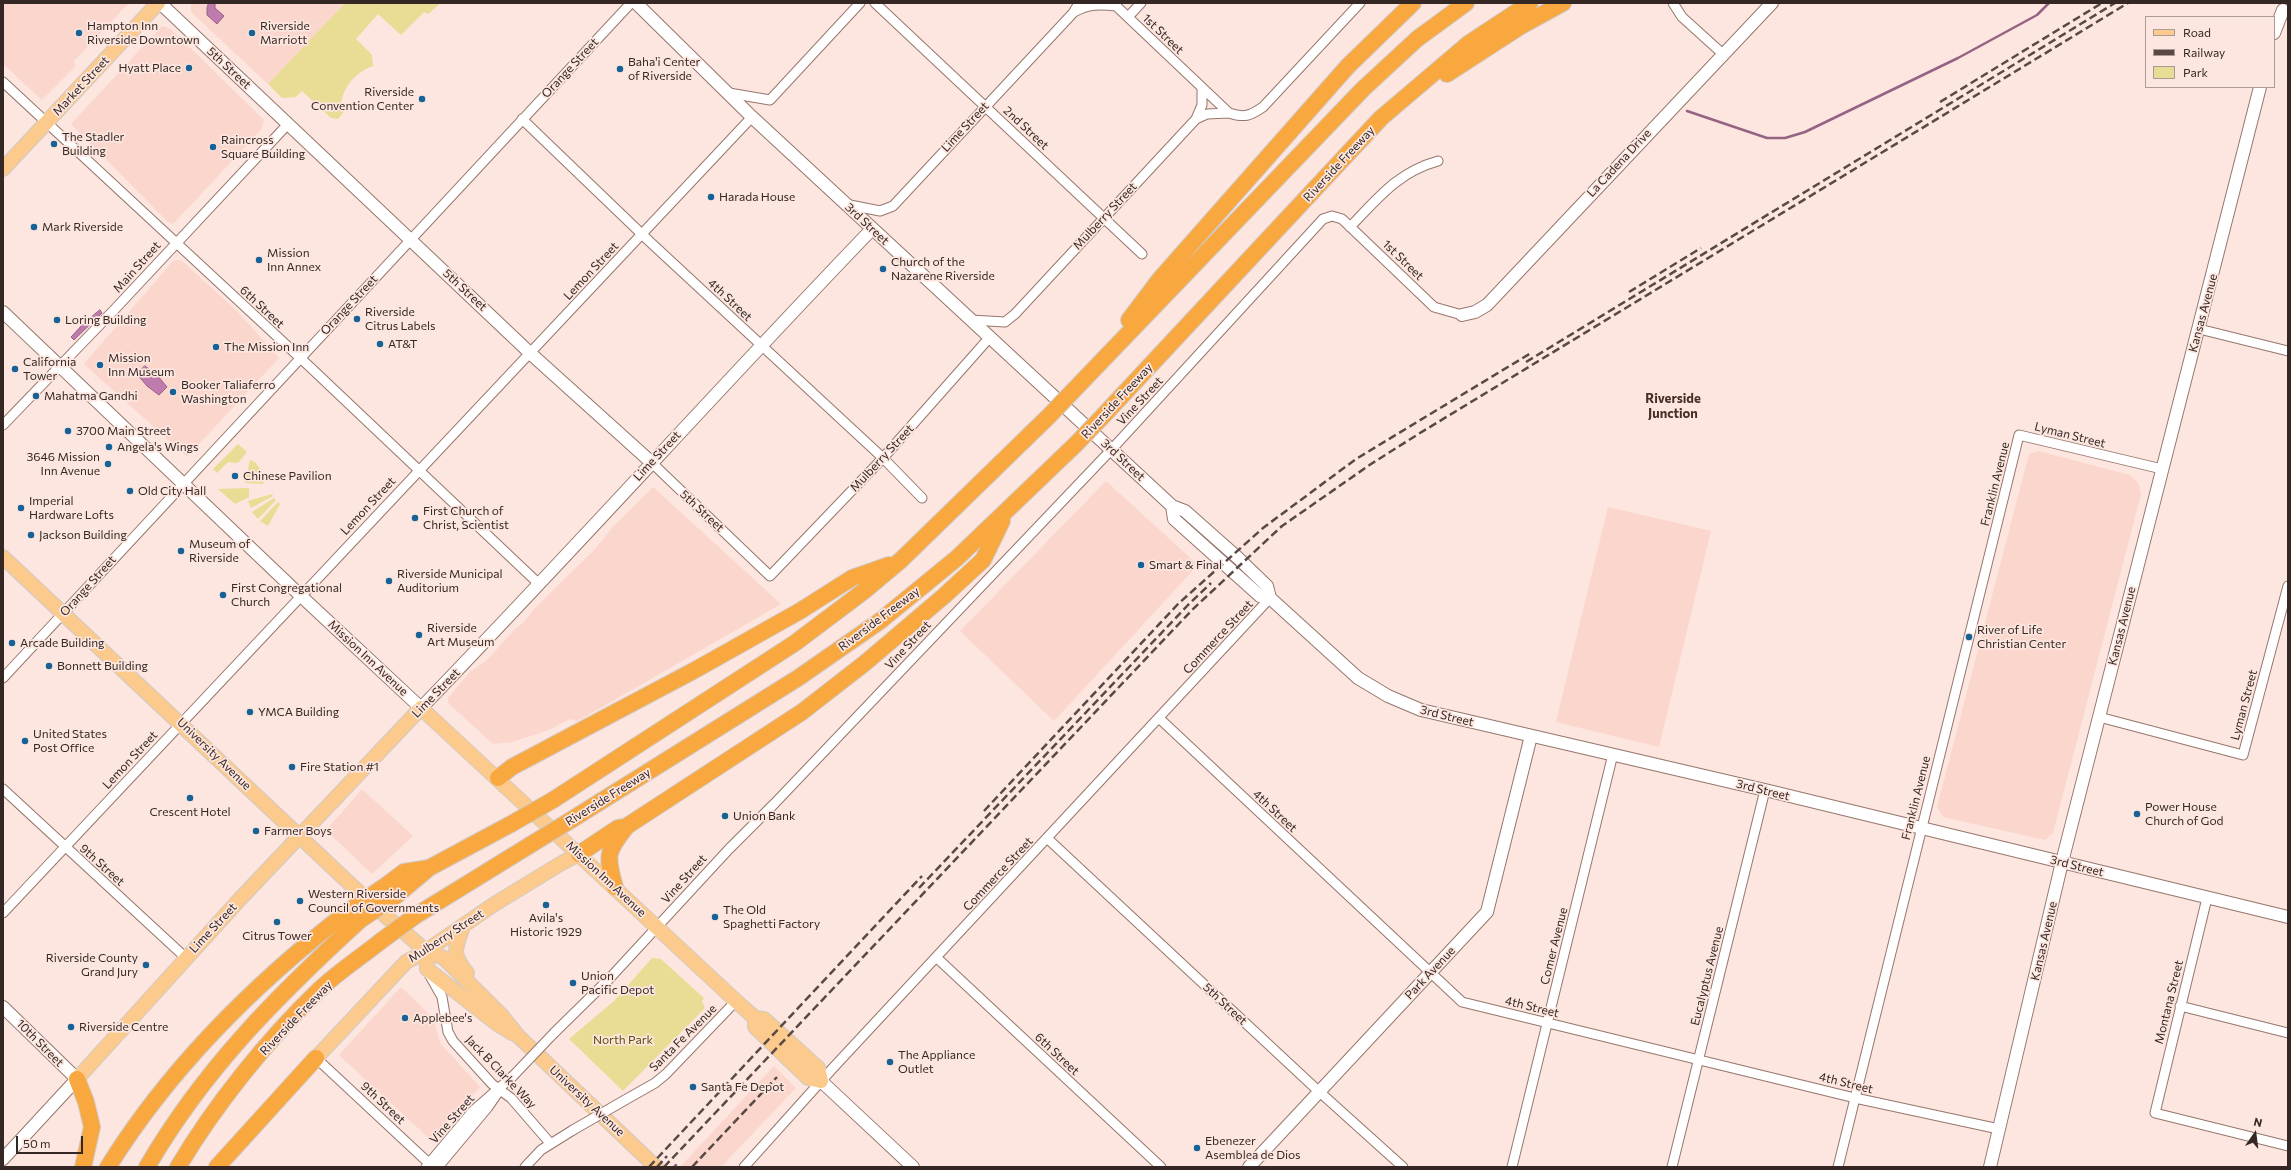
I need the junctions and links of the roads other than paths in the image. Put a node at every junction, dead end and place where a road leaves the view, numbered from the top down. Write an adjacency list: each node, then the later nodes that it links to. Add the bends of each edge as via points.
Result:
1 (159, 3): 32 (main road, Market Street); 33 (main road, 5th Street)
2 (630, 3): 29 (street, Orange Street)
3 (636, 3): 16 (main road, 3rd Street)
4 (860, 3): 25 (street, via 770,100)
5 (875, 3): 26 (street, 2nd Street)
6 (1079, 3): 18 (street, Lime Street)
7 (1141, 3): 19 (street)
8 (1360, 3): 27 (street, via 1263,107 1254,114 1243,117)
9 (1413, 3): 55 (highway, via 1348,66 1160,279)
10 (1466, 3): 55 (highway, via 1417,39 1363,89)
11 (1530, 3): 30 (highway, Riverside Freeway, via 1468,44)
12 (1562, 3): 30 (highway, via 1515,30)
13 (1673, 3): 21 (street, via 1682,17)
14 (1772, 3): 21 (main road, La Cadena Drive)
15 (1115, 5): 18 (street, via 1084,6); 19 (street, 1st Street)
16 (647, 8): 25 (main road, 3rd Street)
17 (2285, 8): 20 (main road)
18 (1073, 12): 26 (street, Lime Street)
19 (1128, 17): 23 (street, 1st Street)
20 (2275, 31)
21 (1724, 55): 46 (main road, La Cadena Drive, via 1671,108 1488,305)
22 (3, 82): 32 (street, 6th Street)
23 (1202, 88): 27 (street, 1st Street); 31 (street, via 1202,105)
24 (2260, 88): 48 (main road, Kansas Avenue)
25 (729, 93): 28 (main road, 3rd Street)
26 (984, 106): 36 (street, Lime Street, via 892,206 880,211); 38 (street, 2nd Street)
27 (1229, 113): 31 (street, via 1207,114)
28 (752, 117): 36 (main road, 3rd Street); 41 (street, Lemon Street)
29 (522, 118): 41 (street, 4th Street); 42 (street, Orange Street)
30 (1381, 118): 65 (highway, Riverside Freeway, bridge, via 1103,416)
31 (1196, 119): 38 (street, Mulberry Street)
32 (47, 122): 35 (main road, Market Street); 43 (street, 6th Street)
33 (288, 124): 42 (main road, 5th Street); 43 (street, Main Street)
34 (1438, 161): 39 (street, via 1399,178)
35 (3, 169)
36 (845, 204): 40 (main road, 3rd Street)
37 (1332, 216): 39 (street, 1st Street, via 1342,219); 58 (street, Vine Street, via 1324,219)
38 (1104, 217): 44 (street, 2nd Street); 47 (street, Mulberry Street, via 1005,322)
39 (1350, 227): 46 (street, 1st Street, via 1434,307)
40 (872, 229): 47 (main road, 3rd Street); 50 (main road, Lime Street)
41 (642, 234): 50 (street, 4th Street); 52 (street, Lemon Street)
42 (410, 238): 52 (main road, 5th Street); 53 (street, Orange Street)
43 (176, 242): 53 (street, 6th Street); 54 (street, Main Street)
44 (1142, 254)
45 (3, 312): 54 (main road, Mission Inn Avenue)
46 (1462, 315)
47 (972, 320): 49 (main road, 3rd Street)
48 (2199, 329): 51 (street); 62 (main road, Kansas Avenue)
49 (990, 337): 58 (main road, 3rd Street); 59 (street, Mulberry Street)
50 (761, 344): 59 (street, 4th Street); 60 (main road, Lime Street)
51 (2288, 351)
52 (530, 353): 60 (main road, 5th Street); 61 (street, Lemon Street)
53 (299, 358): 61 (street, 6th Street); 63 (street, Orange Street)
54 (60, 366): 56 (street, Main Street); 63 (main road, Mission Inn Avenue)
55 (1087, 376): 67 (highway, bridge)
56 (3, 426)
57 (2019, 435): 62 (street, Lyman Street); 85 (street, Franklin Avenue)
58 (1112, 449): 72 (main road, 3rd Street, via 1172,506 1185,511 1238,558 1267,586); 97 (street, Vine Street, via 775,803 728,849)
59 (883, 458): 64 (street, 4th Street); 68 (street, Mulberry Street)
60 (650, 462): 68 (street, 5th Street); 69 (main road, Lime Street)
61 (419, 470): 69 (street, 6th Street); 71 (street, Lemon Street)
62 (2162, 470): 76 (main road, Kansas Avenue)
63 (183, 483): 71 (main road, Mission Inn Avenue); 73 (street, Orange Street)
64 (922, 498)
65 (1008, 511): 84 (highway, via 983,560 865,663 802,712); 125 (highway, Riverside Freeway, bridge, via 957,558 880,621 798,678 415,916 381,941 320,990 268,1044 225,1099)
66 (3, 556): 73 (main road, University Avenue)
67 (901, 560): 81 (highway, via 852,578 800,611 512,767); 94 (highway, bridge, via 795,643 553,800 429,868 404,872 392,889)
68 (770, 576)
69 (539, 584): 75 (main road, Lime Street)
70 (2288, 586): 76 (street, Lyman Street, via 2243,755)
71 (301, 596): 75 (main road, Mission Inn Avenue); 78 (street, Lemon Street)
72 (1270, 598): 77 (street, Commerce Street); 79 (main road, 3rd Street, via 1358,678 1388,696 1421,710)
73 (64, 612): 74 (street, Orange Street); 78 (main road, University Avenue)
74 (3, 678)
75 (421, 708): 81 (main road, Mission Inn Avenue); 86 (main road, Lime Street)
76 (2099, 717): 90 (main road, Kansas Avenue)
77 (1160, 719): 87 (street, Commerce Street); 102 (street, 4th Street)
78 (181, 722): 86 (main road, University Avenue); 88 (street, Lemon Street)
79 (1531, 736): 80 (main road, 3rd Street); 102 (main road, Park Avenue, via 1487,912)
80 (1612, 754): 83 (main road, 3rd Street); 107 (street, Comer Avenue)
81 (498, 778): 89 (main road, Mission Inn Avenue)
82 (3, 789): 88 (street, 9th Street)
83 (1764, 790): 85 (main road, 3rd Street); 111 (street, Eucalyptus Avenue)
84 (627, 826): 89 (highway, via 618,828); 91 (highway, via 608,856)
85 (1921, 829): 90 (main road, 3rd Street); 116 (street, Franklin Avenue)
86 (299, 836): 98 (main road, University Avenue); 99 (main road, Lime Street)
87 (1048, 839): 100 (street, Commerce Street); 115 (street, 5th Street)
88 (66, 848): 93 (street, Lemon Street); 99 (street, 9th Street)
89 (579, 854): 91 (main road, Mission Inn Avenue); 96 (main road, Mulberry Street, via 493,905)
90 (2062, 862): 92 (main road, 3rd Street); 117 (main road, Kansas Avenue)
91 (615, 887): 97 (main road, Mission Inn Avenue)
92 (2207, 898): 95 (main road, 3rd Street); 105 (street, Montana Street)
93 (3, 913)
94 (355, 915): 123 (highway, via 278,970 212,1033 170,1080); 124 (highway, via 250,1026 202,1082)
95 (2288, 917)
96 (463, 926): 98 (main road, Mulberry Street); 103 (main road, via 455,949 456,956 475,982)
97 (658, 927): 104 (main road, Mission Inn Avenue); 114 (street, Vine Street, bridge)
98 (426, 951): 101 (main road); 103 (main road, University Avenue, via 444,958); 110 (main road, Mulberry Street, via 406,962)
99 (186, 958): 112 (main road, Lime Street)
100 (937, 958): 113 (street, Commerce Street); 132 (street, 6th Street)
101 (427, 969): 109 (main road, University Avenue, via 496,1023); 114 (street, Jack B Clarke Way, via 442,997 448,1032 453,1041)
102 (1431, 973): 107 (street, 4th Street, via 1462,1002); 115 (main road, Park Avenue)
103 (476, 990): 109 (main road, University Avenue)
104 (736, 1001): 113 (main road, Mission Inn Avenue, via 755,1018 764,1018 818,1068); 118 (street, Santa Fe Avenue, bridge, via 655,1083)
105 (2180, 1006): 108 (street); 119 (street, Montana Street, via 2155,1113)
106 (3, 1007): 112 (main road, 10th Street)
107 (1547, 1023): 111 (street, 4th Street); 135 (street, Comer Avenue)
108 (2288, 1033)
109 (518, 1036): 129 (main road, University Avenue)
110 (316, 1058): 121 (street, 9th Street); 126 (highway)
111 (1699, 1058): 116 (street, 4th Street); 136 (street, Eucalyptus Avenue)
112 (77, 1079): 120 (main road, Lime Street); 122 (highway, via 92,1128)
113 (821, 1081): 130 (street, Commerce Street); 131 (main road, Mission Inn Avenue)
114 (500, 1089): 118 (street, Jack B Clarke Way, via 511,1098); 121 (street, Vine Street, via 473,1111); 127 (street, Vine Street)
115 (1319, 1092): 133 (main road, Park Avenue); 134 (street, 5th Street)
116 (1855, 1098): 117 (street, 4th Street); 137 (street, Franklin Avenue)
117 (1999, 1129): 138 (main road, Kansas Avenue)
118 (550, 1144): 128 (street, Santa Fe Avenue)
119 (2288, 1146)
120 (3, 1159)
121 (429, 1166)
122 (83, 1167)
123 (108, 1167)
124 (146, 1167)
125 (178, 1167)
126 (217, 1167)
127 (438, 1167)
128 (525, 1167)
129 (656, 1167)
130 (744, 1167)
131 (913, 1167)
132 (1161, 1167)
133 (1249, 1167)
134 (1403, 1167)
135 (1512, 1167)
136 (1672, 1167)
137 (1838, 1167)
138 (1990, 1167)

